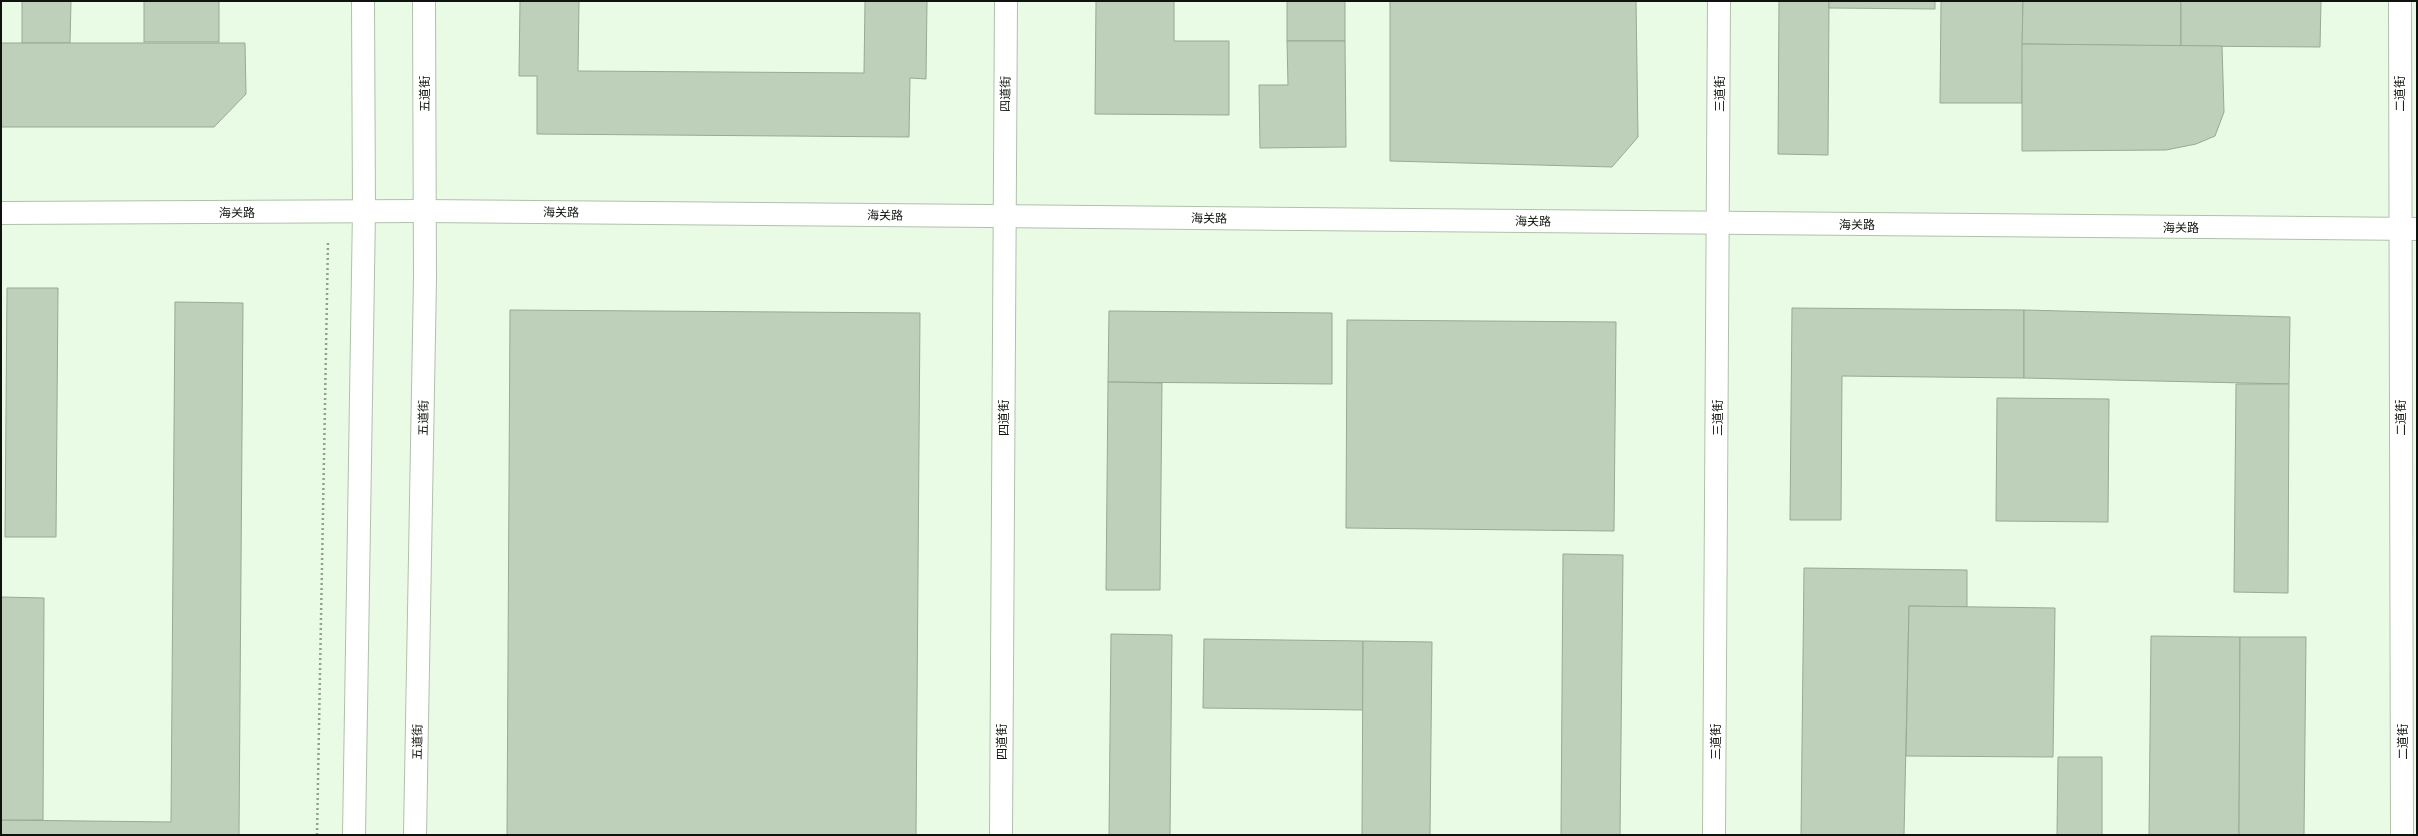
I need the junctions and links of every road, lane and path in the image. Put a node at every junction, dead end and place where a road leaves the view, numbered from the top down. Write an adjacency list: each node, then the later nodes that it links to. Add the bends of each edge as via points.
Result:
1 (363, 1): 7 (main road)
2 (424, 1): 8 (main road, 五道街)
3 (1006, 1): 10 (main road, 四道街)
4 (1719, 1): 11 (main road, 三道街)
5 (2400, 1): 12 (main road, 二道街)
6 (328, 211): 7 (main road, 海关路); 9 (main road, 海关路); 13 (path)
7 (364, 211): 8 (main road, 海关路); 14 (main road)
8 (424, 211): 10 (main road, 海关路); 15 (main road, 五道街)
9 (1, 213)
10 (1003, 216): 11 (main road, 海关路); 16 (main road, 四道街)
11 (1719, 223): 12 (main road, 海关路); 17 (main road, 三道街)
12 (2408, 229): 18 (main road, 二道街)
13 (317, 835)
14 (354, 835)
15 (415, 835)
16 (1001, 835)
17 (1714, 835)
18 (2402, 835)

